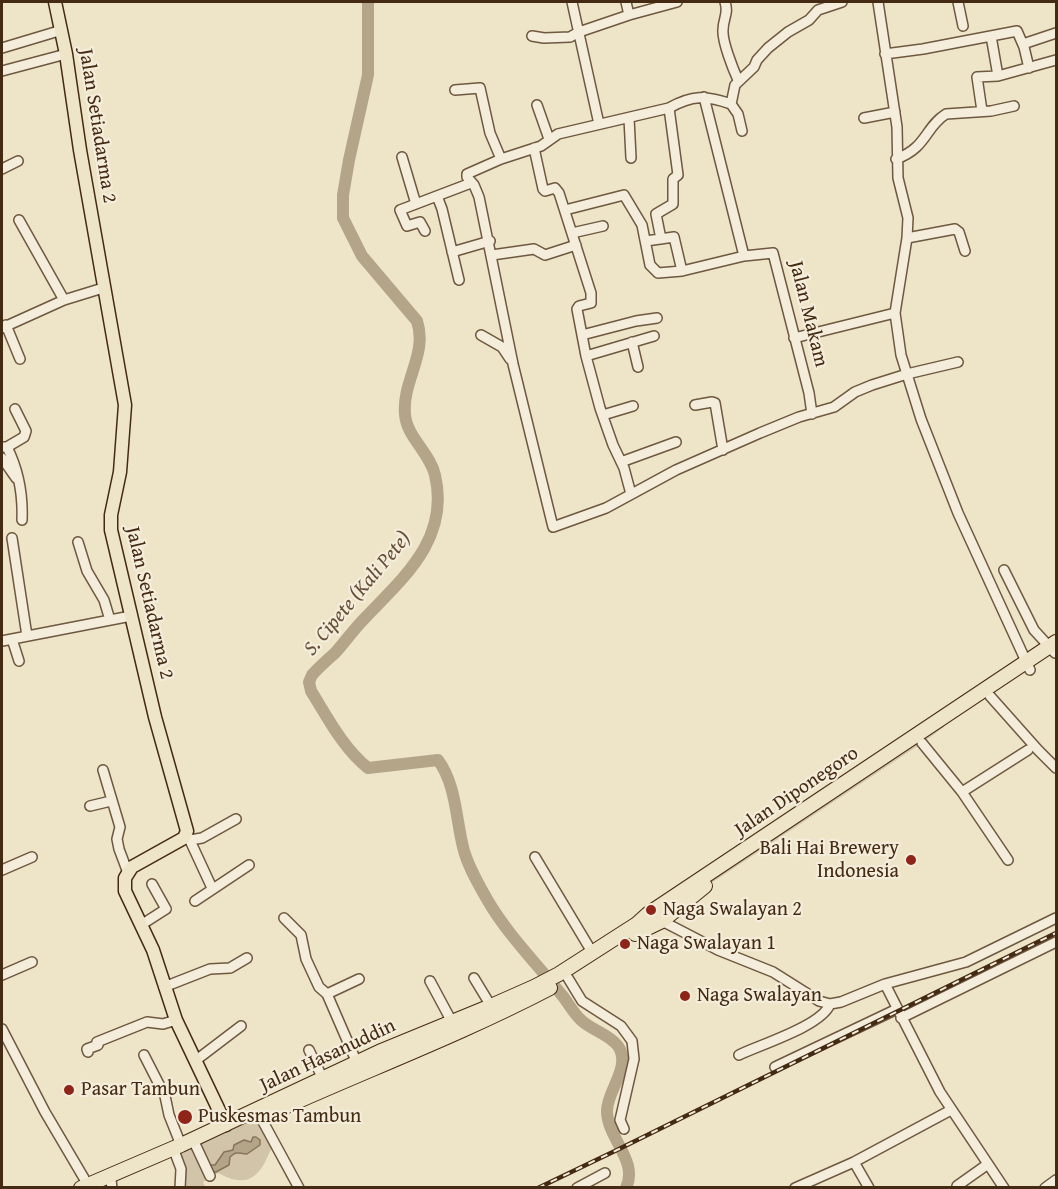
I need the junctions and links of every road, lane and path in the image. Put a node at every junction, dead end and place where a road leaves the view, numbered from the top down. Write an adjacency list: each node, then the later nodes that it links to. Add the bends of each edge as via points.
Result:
1 (55, 2): 11 (main road, Jalan Setiadarma 2)
2 (572, 2): 12 (street)
3 (626, 2): 9 (street)
4 (677, 2): 9 (street)
5 (725, 2): 24 (street, via 727,15 722,29)
6 (842, 2): 24 (street, via 818,10 788,32)
7 (878, 2): 19 (street)
8 (958, 2): 10 (street)
9 (629, 15): 12 (street)
10 (963, 26)
11 (62, 30): 17 (street); 18 (main road, Jalan Setiadarma 2)
12 (579, 32): 14 (street, via 565,38); 35 (street)
13 (1056, 33): 16 (street)
14 (532, 36)
15 (991, 36): 16 (street, via 1018,31); 19 (street); 23 (street)
16 (1023, 44): 21 (street)
17 (2, 48)
18 (66, 54): 22 (street); 64 (main road, Jalan Setiadarma 2)
19 (885, 54): 31 (street)
20 (1056, 60): 21 (street)
21 (1029, 68): 23 (street)
22 (2, 71)
23 (998, 76): 32 (street, via 977,77)
24 (738, 80): 27 (street)
25 (454, 90): 41 (street, via 480,88 490,133)
26 (704, 98): 27 (street); 30 (street, via 682,100); 61 (street)
27 (731, 104): 36 (street)
28 (537, 105): 37 (street)
29 (1014, 106): 32 (street)
30 (669, 108): 33 (street); 54 (street, via 678,175 673,179 673,204 656,214)
31 (894, 111): 34 (street); 42 (street)
32 (982, 111): 42 (street, via 946,114 918,147)
33 (629, 118): 35 (street); 40 (street)
34 (864, 118)
35 (599, 124): 37 (street)
36 (742, 131)
37 (549, 139): 38 (street)
38 (534, 148): 41 (street); 48 (street, via 543,189 558,190)
39 (402, 157): 47 (street)
40 (631, 158)
41 (501, 159): 45 (street, via 469,171)
42 (896, 159): 53 (street, via 908,218)
43 (18, 161): 44 (street)
44 (2, 169)
45 (471, 183): 46 (street); 56 (street, via 479,197)
46 (437, 196): 47 (street); 59 (street)
47 (416, 204): 51 (street, via 400,210 407,226 420,222)
48 (565, 210): 52 (street); 55 (street, via 622,194 639,220)
49 (18, 219): 65 (street)
50 (603, 226): 52 (street)
51 (425, 231)
52 (572, 233): 57 (street)
53 (907, 238): 58 (street, via 955,229); 66 (street)
54 (661, 239): 55 (street); 62 (street, via 675,238)
55 (646, 241): 62 (street, Jalan Makam, via 654,271)
56 (490, 242): 59 (street); 60 (street)
57 (576, 244): 60 (street, via 545,255 534,249); 69 (street, via 592,301 577,309)
58 (965, 251)
59 (452, 252): 63 (street)
60 (492, 255): 77 (street)
61 (744, 256): 62 (street, Jalan Makam); 72 (street, Jalan Makam, via 774,254)
62 (682, 271)
63 (459, 280)
64 (103, 288): 65 (street); 96 (main road, Jalan Setiadarma 2, via 125,405 111,524)
65 (64, 300): 68 (street)
66 (896, 313): 72 (street); 79 (street)
67 (657, 318): 69 (street)
68 (4, 327): 75 (street)
69 (582, 334): 74 (street)
70 (482, 335): 77 (street, via 502,347)
71 (654, 336): 73 (street)
72 (794, 338): 83 (street, Jalan Makam)
73 (632, 342): 74 (street); 78 (street)
74 (586, 356): 84 (street)
75 (20, 359)
76 (958, 362): 79 (street)
77 (513, 364): 91 (street, via 553,527 597,512)
78 (638, 367)
79 (907, 374): 83 (street, via 855,392); 103 (street, via 958,513)
80 (695, 405): 87 (street, via 715,403)
81 (633, 406): 84 (street)
82 (15, 409): 86 (street, via 26,431 24,437)
83 (812, 414): 87 (street)
84 (603, 415): 89 (street)
85 (676, 442): 89 (street)
86 (4, 447): 90 (street, via 14,460)
87 (723, 450): 91 (street)
88 (2, 458): 90 (street)
89 (621, 462): 91 (street)
90 (18, 481): 92 (street)
91 (631, 494)
92 (22, 520)
93 (12, 538): 98 (street)
94 (78, 542): 97 (street)
95 (1004, 570): 101 (street, via 1034,630)
96 (131, 616): 97 (street); 113 (main road, Jalan Setiadarma 2)
97 (110, 620): 98 (street)
98 (27, 636): 99 (street)
99 (12, 639): 100 (street); 102 (street)
100 (2, 641)
101 (1054, 649): 103 (highway, Jalan Diponegoro)
102 (19, 661)
103 (1028, 666): 104 (highway, Jalan Diponegoro); 123 (highway, Jalan Diponegoro)
104 (990, 696): 105 (highway, Jalan Diponegoro); 107 (street)
105 (922, 743): 109 (street); 123 (highway, Jalan Diponegoro)
106 (1028, 750): 109 (street)
107 (1056, 768)
108 (103, 770): 110 (street)
109 (962, 792): 116 (street)
110 (111, 801): 111 (street); 119 (street, via 120,827 119,849)
111 (90, 806)
112 (237, 819): 113 (street, via 198,839)
113 (188, 837): 119 (main road, via 142,859); 121 (street)
114 (32, 857): 118 (street)
115 (535, 857): 128 (street)
116 (1008, 860)
117 (249, 865): 121 (street)
118 (2, 870)
119 (128, 873): 126 (main road, via 125,891)
120 (152, 884): 126 (street, via 166,909)
121 (212, 888): 122 (street)
122 (195, 901)
123 (658, 916): 128 (highway, Jalan Diponegoro); 140 (street)
124 (284, 918): 139 (street, via 301,935 308,965)
125 (1056, 918): 136 (street, via 966,962)
126 (141, 925): 137 (main road)
127 (1056, 942): 142 (street)
128 (595, 956): 132 (highway, Jalan Diponegoro)
129 (247, 958): 137 (street, via 230,968 210,969)
130 (32, 962): 131 (street)
131 (2, 975)
132 (564, 977): 138 (highway, Jalan Hasanuddin); 158 (street, via 582,1001 621,1026 632,1041 634,1059 620,1120)
133 (474, 978): 141 (street)
134 (359, 979): 139 (street)
135 (430, 981): 144 (street)
136 (885, 984): 140 (street); 142 (street)
137 (164, 987): 143 (main road)
138 (533, 992): 141 (highway, Jalan Hasanuddin); 156 (highway, Jalan Hasanuddin)
139 (327, 994): 152 (street)
140 (830, 1004): 150 (street, via 825,1012 798,1030)
141 (491, 1006): 144 (highway, Jalan Hasanuddin)
142 (899, 1014): 153 (street); 155 (street)
143 (176, 1020): 148 (street, via 163,1024 147,1022 97,1042); 151 (main road)
144 (452, 1022): 152 (highway, Jalan Hasanuddin)
145 (241, 1026): 151 (street)
146 (2, 1029): 166 (street, via 45,1112)
147 (309, 1050): 154 (street)
148 (88, 1052)
149 (144, 1055): 159 (street, via 165,1096)
150 (738, 1055)
151 (195, 1061): 157 (main road)
152 (357, 1063): 154 (highway, Jalan Hasanuddin)
153 (775, 1067)
154 (323, 1079): 157 (highway, Jalan Hasanuddin)
155 (951, 1110): 160 (street); 161 (street)
156 (261, 1118): 159 (highway, Jalan Hasanuddin); 169 (street)
157 (226, 1125): 159 (highway, Jalan Hasanuddin)
158 (624, 1129)
159 (184, 1148): 163 (street); 166 (highway, Jalan Hasanuddin); 166 (highway, Jalan Hasanuddin); 168 (street)
160 (854, 1162): 164 (street); 173 (street)
161 (988, 1164): 167 (street); 174 (street)
162 (605, 1173): 170 (street)
163 (210, 1176)
164 (818, 1178): 171 (street); 172 (street)
165 (1056, 1180): 175 (street)
166 (98, 1185)
167 (957, 1186)
168 (180, 1188)
169 (299, 1188)
170 (577, 1188)
171 (795, 1188)
172 (824, 1188)
173 (869, 1188)
174 (1004, 1188)
175 (1045, 1188)

